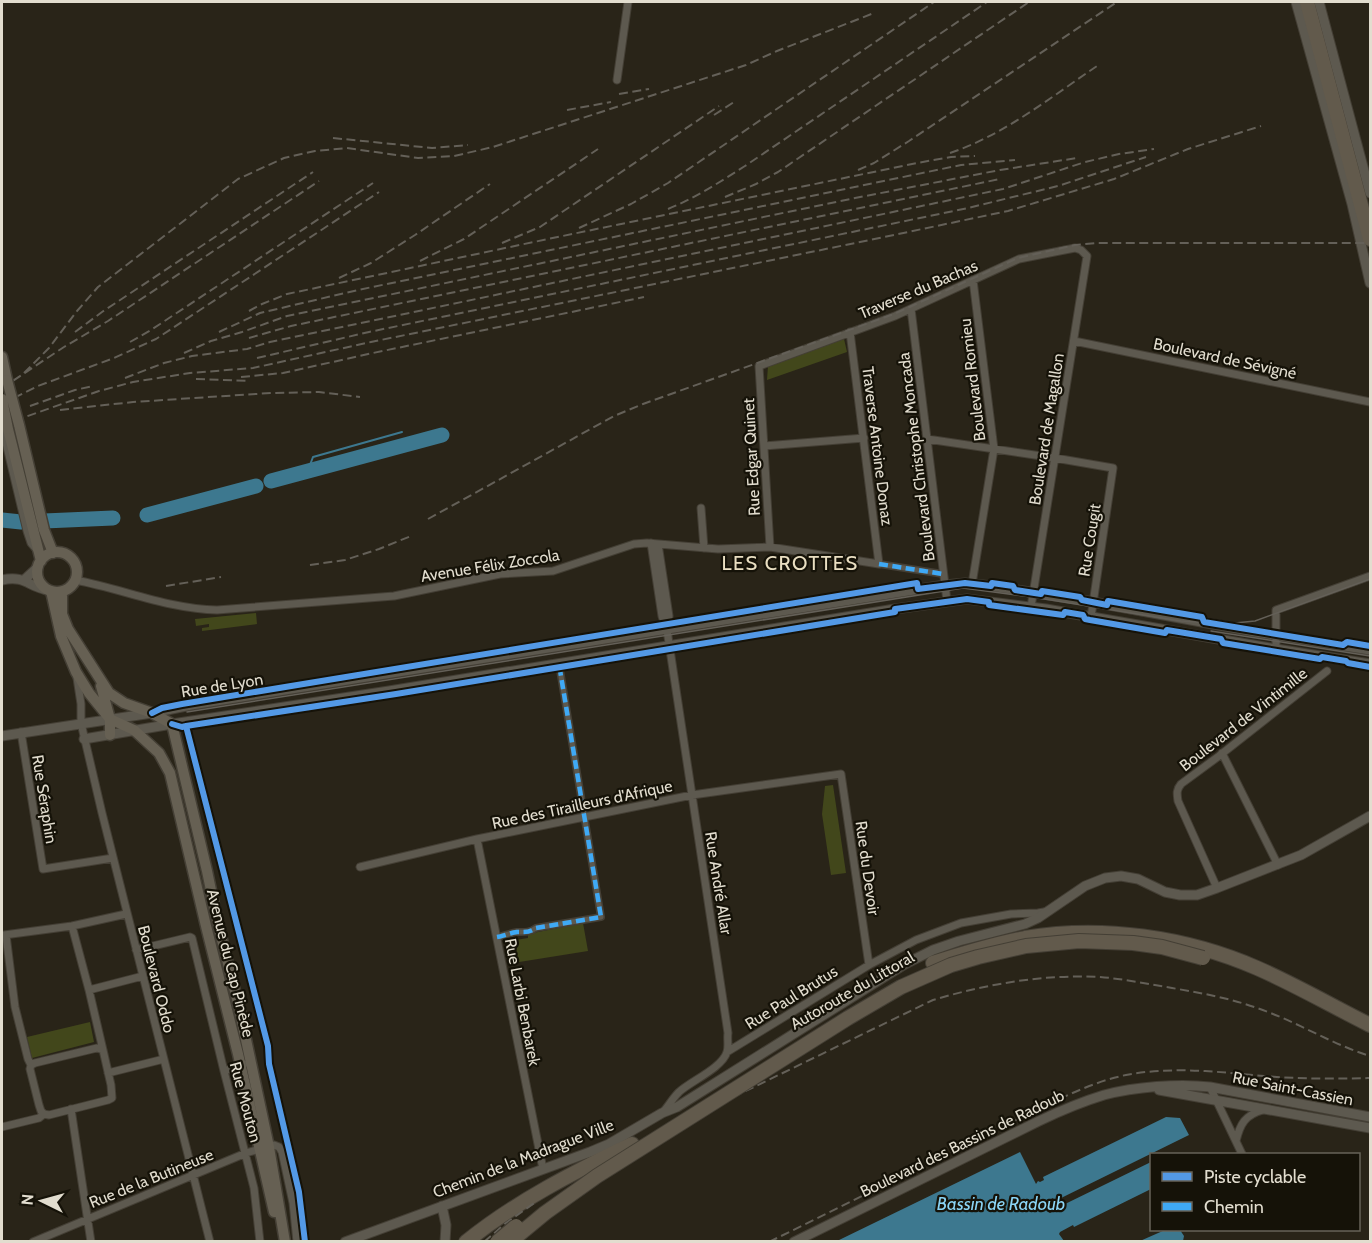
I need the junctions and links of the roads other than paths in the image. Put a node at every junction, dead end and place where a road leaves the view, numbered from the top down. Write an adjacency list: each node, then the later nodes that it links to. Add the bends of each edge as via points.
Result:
1 (628, 2): 5 (street)
2 (1296, 2): 12 (street)
3 (1307, 2): 7 (highway)
4 (1319, 2): 6 (street)
5 (616, 80)
6 (1371, 193)
7 (1366, 223): 8 (highway); 9 (highway)
8 (1371, 239)
9 (1371, 250)
10 (1087, 256): 11 (street, Traverse du Bachas, via 1075,248 1019,259); 15 (street, Boulevard de Magallon)
11 (973, 280): 13 (street, Traverse du Bachas); 24 (street, Boulevard Romieu)
12 (1371, 283)
13 (911, 309): 14 (street, Traverse du Bachas); 22 (street, Boulevard Christophe Moncada)
14 (850, 332): 17 (street, Traverse du Bachas); 21 (street, Traverse Antoine Donaz)
15 (1074, 340): 19 (street, Boulevard de Sévigné); 25 (street, Boulevard de Magallon)
16 (2, 357): 20 (main road, bridge, via 7,380)
17 (759, 366): 23 (street, Rue Edgar Quinet)
18 (2, 399): 20 (main road, bridge)
19 (1371, 402)
20 (8, 428): 27 (main road); 27 (street)
21 (864, 438): 23 (street); 34 (street, Traverse Antoine Donaz)
22 (927, 439): 24 (street); 35 (street, Boulevard Christophe Moncada)
23 (764, 446): 30 (street, Rue Edgar Quinet)
24 (994, 449): 25 (street); 40 (street, Boulevard Romieu)
25 (1055, 458): 43 (street, Boulevard de Magallon); 45 (street, Rue Cougit, via 1113,468)
26 (701, 508): 31 (street)
27 (29, 509): 28 (main road); 28 (street)
28 (34, 530): 32 (main road); 33 (main road)
29 (655, 543): 31 (street, Avenue Félix Zoccola); 39 (street, Avenue Félix Zoccola, via 634,544 553,571 500,574 394,596 217,610 184,607); 48 (street, Rue André Allar, via 662,616)
30 (770, 547): 31 (street, Avenue Félix Zoccola); 34 (street, Avenue Félix Zoccola)
31 (704, 548)
32 (53, 553): 33 (main road); 39 (main road, via 73,559)
33 (39, 559): 38 (street); 42 (main road, via 39,579)
34 (879, 564): 35 (street, Avenue Félix Zoccola)
35 (943, 574): 41 (street, Boulevard Christophe Moncada)
36 (1371, 576): 49 (street, via 1276,610)
37 (2, 580): 38 (street)
38 (24, 580): 42 (street, via 39,589)
39 (75, 580): 42 (main road, via 69,588)
40 (972, 584): 41 (street, Rue de Lyon); 43 (street, Rue de Lyon)
41 (945, 585): 44 (street, Boulevard Christophe Moncada); 48 (street, Rue de Lyon)
42 (54, 591): 56 (main road, via 61,636); 57 (main road, via 68,629)
43 (1032, 593): 45 (street, Rue de Lyon); 46 (street, Boulevard de Magallon)
44 (947, 601): 46 (street, Rue de Lyon, via 967,599); 50 (street, Rue de Lyon)
45 (1093, 602): 47 (street, Rue Cougit); 49 (street, Rue de Lyon)
46 (1031, 607): 47 (street, Rue de Lyon)
47 (1091, 616): 51 (street, Rue de Lyon)
48 (667, 630): 50 (street, Rue André Allar); 58 (street, Rue de Lyon)
49 (1276, 635): 51 (street); 52 (street, Rue de Lyon)
50 (669, 645): 61 (street, Rue de Lyon); 69 (street, Rue André Allar)
51 (1275, 649): 53 (street, Rue de Lyon)
52 (1371, 650)
53 (1371, 664)
54 (560, 670): 70 (street)
55 (1327, 671): 67 (street, Boulevard de Vintimille)
56 (76, 672): 59 (main road); 60 (street, Boulevard Oddo)
57 (98, 677): 58 (main road, via 109,693 124,703); 59 (main road)
58 (152, 713): 59 (street, Rue de Lyon); 61 (main road)
59 (110, 719): 60 (street, Rue de Lyon); 62 (main road, Avenue du Cap Pinède); 64 (main road)
60 (81, 723): 63 (street, Rue de Lyon); 66 (street, Boulevard Oddo)
61 (172, 724): 62 (street, Rue de Lyon); 90 (main road, Avenue du Cap Pinède)
62 (134, 730): 64 (street, Rue de Lyon); 93 (main road, Avenue du Cap Pinède, via 159,753 170,773)
63 (21, 732): 65 (street, Rue de Lyon); 73 (street, Rue Séraphin, via 43,869)
64 (110, 735): 66 (street, Rue de Lyon)
65 (2, 736)
66 (84, 739): 73 (street, Boulevard Oddo)
67 (1222, 753): 74 (street); 76 (street, Boulevard de Vintimille, via 1180,784 1176,793)
68 (841, 774): 69 (street, Rue des Tirailleurs d'Afrique); 83 (street, Rue du Devoir)
69 (692, 795): 70 (street, Rue des Tirailleurs d'Afrique); 89 (street, Rue André Allar, via 728,1029)
70 (585, 816): 72 (street, Rue des Tirailleurs d'Afrique); 81 (street, via 601,917)
71 (1371, 816): 74 (street, Chemin de la Madrague Ville)
72 (477, 839): 75 (street, Rue des Tirailleurs d'Afrique); 81 (street, Rue Larbi Benbarek)
73 (113, 858): 78 (street, Boulevard Oddo)
74 (1278, 865): 76 (street, Chemin de la Madrague Ville)
75 (360, 867)
76 (1217, 888): 77 (street, Chemin de la Madrague Ville, via 1197,895 1180,895 1138,879 1105,878 1085,886)
77 (1050, 910): 83 (street, Rue Paul Brutus, via 960,923 916,940); 101 (street, Chemin de la Madrague Ville, via 1025,924 950,944 905,964)
78 (126, 914): 79 (street); 82 (street, Boulevard Oddo)
79 (72, 926): 80 (street); 85 (street)
80 (4, 935): 92 (street, via 15,1007)
81 (497, 938): 111 (street, Rue Larbi Benbarek)
82 (136, 950): 84 (street, Boulevard Oddo); 94 (street, Rue Mouton, via 192,938)
83 (869, 965): 89 (street, Rue Paul Brutus)
84 (143, 976): 85 (street); 91 (street, Boulevard Oddo)
85 (89, 990): 88 (street)
86 (1371, 1025): 107 (highway, Autoroute du Littoral, via 1256,967 1190,945 1114,933 1026,938 979,948 901,978)
87 (1371, 1034): 126 (highway, Autoroute du Littoral, bridge, via 1255,976 1162,947 1060,942 978,957 901,987 849,1018 597,1176)
88 (103, 1050): 92 (street, via 97,1047); 95 (street)
89 (727, 1052): 101 (street, via 713,1069 676,1095)
90 (250, 1058): 93 (street); 108 (main road, Avenue du Cap Pinède)
91 (164, 1059): 95 (street); 112 (street, Boulevard Oddo)
92 (31, 1065): 102 (street)
93 (241, 1066): 94 (street); 108 (main road, Avenue du Cap Pinède)
94 (224, 1071): 109 (street, Rue Mouton)
95 (108, 1073): 99 (street, via 112,1098)
96 (1210, 1087): 97 (street, Boulevard des Bassins de Radoub); 98 (street); 103 (street, Rue Saint-Cassien)
97 (1148, 1088): 98 (street, Boulevard des Bassins de Radoub); 127 (street, Boulevard des Bassins de Radoub, via 1071,1106)
98 (1216, 1101): 100 (street, Rue Saint-Cassien); 106 (street)
99 (71, 1109): 102 (street); 114 (street)
100 (1265, 1109): 105 (street, Rue Saint-Cassien); 106 (street, via 1243,1121)
101 (662, 1113): 111 (street, Chemin de la Madrague Ville, via 609,1144)
102 (44, 1114): 104 (street)
103 (1371, 1117)
104 (2, 1127)
105 (1371, 1128)
106 (1236, 1141): 110 (street)
107 (632, 1144): 124 (highway, via 511,1210); 125 (highway, Autoroute du Littoral, bridge, via 541,1206)
108 (264, 1148): 109 (street, Rue de la Butineuse); 119 (main road, Avenue du Cap Pinède); 120 (main road, Avenue du Cap Pinède); 121 (street, via 274,1145 282,1152)
109 (246, 1153): 112 (street, Rue de la Butineuse); 118 (street, Rue Mouton)
110 (1241, 1153)
111 (543, 1169): 113 (street, Chemin de la Madrague Ville)
112 (193, 1176): 114 (street, Rue de la Butineuse); 117 (street, Boulevard Oddo)
113 (442, 1206): 122 (street, Chemin de la Madrague Ville); 123 (street)
114 (87, 1219): 115 (street, Rue de la Butineuse); 116 (street)
115 (33, 1242)
116 (90, 1242)
117 (210, 1242)
118 (260, 1242)
119 (279, 1242)
120 (285, 1242)
121 (297, 1242)
122 (345, 1242)
123 (445, 1242)
124 (466, 1242)
125 (497, 1242)
126 (510, 1242)
127 (794, 1242)

